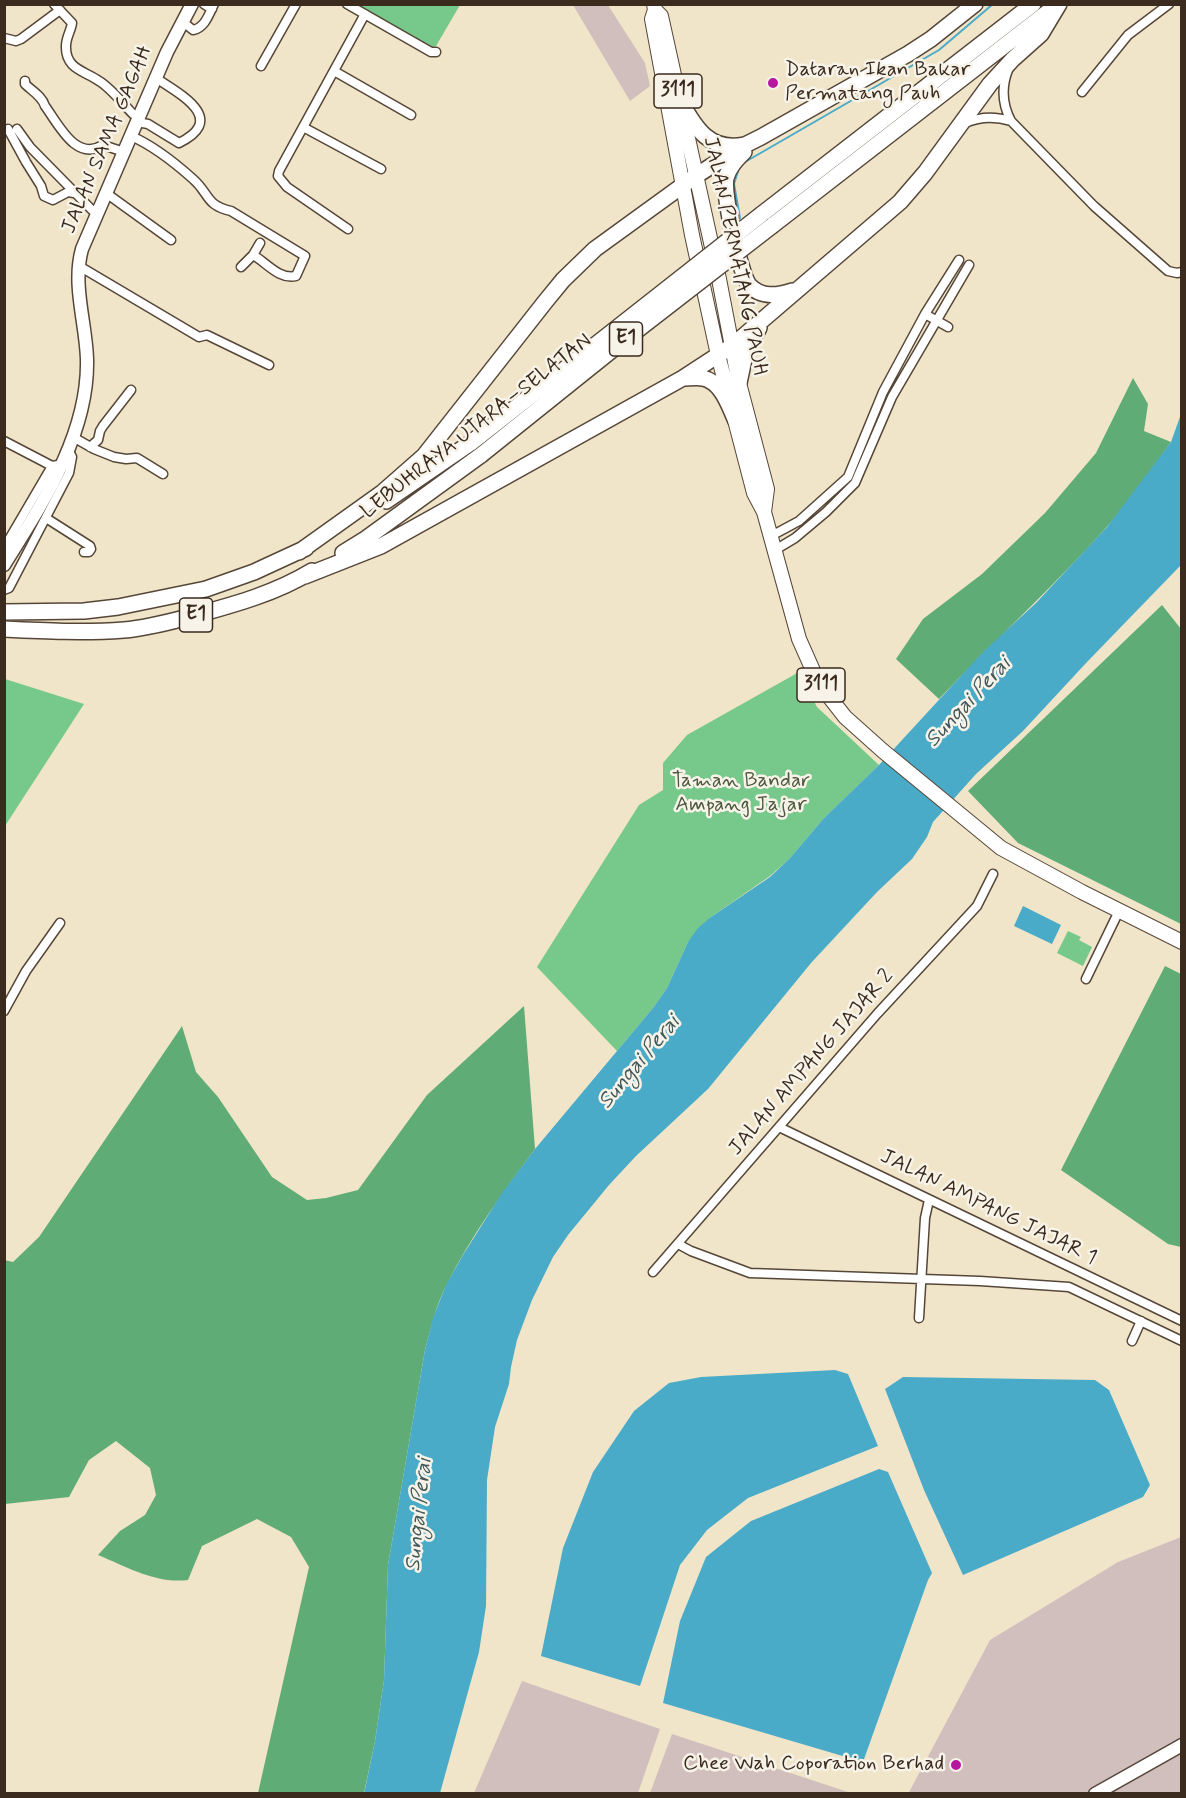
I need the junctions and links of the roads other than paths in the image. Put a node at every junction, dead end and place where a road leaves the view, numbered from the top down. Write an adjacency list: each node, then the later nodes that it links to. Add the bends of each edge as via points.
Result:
1 (192, 4): 12 (street, JALAN SAMA GAGAH)
2 (296, 4): 16 (street)
3 (348, 4): 11 (street)
4 (975, 4): 28 (highway, via 900,59)
5 (1033, 4): 37 (highway, LEBUHRAYA UTARA–SELATAN / E1)
6 (1058, 4): 15 (highway, via 1041,34); 37 (highway, LEBUHRAYA UTARA–SELATAN / E1)
7 (1168, 4): 20 (street, via 1128,36)
8 (210, 6): 12 (street, via 197,30)
9 (57, 7): 13 (street, via 21,39); 23 (street, via 72,23 65,47 74,66 100,81)
10 (654, 7): 21 (main road, JALAN PERMATANG PAUH / 3111, via 661,16); 33 (main road, JALAN PERMATANG PAUH / 3111, via 652,19)
11 (365, 14): 14 (street); 17 (street)
12 (183, 22): 18 (street, JALAN SAMA GAGAH)
13 (4, 38)
14 (436, 52)
15 (1013, 59): 24 (street, via 1003,97); 25 (highway)
16 (261, 66)
17 (334, 71): 22 (street); 26 (street)
18 (156, 78): 23 (street, JALAN SAMA GAGAH); 23 (street, via 193,103 200,122 195,133 179,143)
19 (25, 81): 30 (street, via 74,145 89,150 103,145)
20 (1082, 92)
21 (681, 102): 29 (highway, via 711,141 728,147); 32 (main road, JALAN PERMATANG PAUH / 3111)
22 (411, 115)
23 (138, 120): 27 (street, JALAN SAMA GAGAH)
24 (1011, 121): 25 (street, via 981,117); 46 (street, via 1121,231 1168,271)
25 (960, 126): 47 (highway, via 900,202)
26 (303, 127): 31 (street); 38 (street, via 278,176 286,187)
27 (131, 136): 30 (street, JALAN SAMA GAGAH); 41 (street, via 149,144 194,180 212,203 305,256 296,276 291,278)
28 (761, 137): 29 (highway); 47 (highway, via 734,162 726,177 725,191 736,243 743,274 754,289 773,296)
29 (745, 145): 32 (highway)
30 (124, 152): 35 (street, JALAN SAMA GAGAH)
31 (381, 169)
32 (696, 176): 33 (highway); 52 (main road, JALAN PERMATANG PAUH / 3111)
33 (682, 186): 53 (main road, JALAN PERMATANG PAUH / 3111); 72 (highway, via 595,249 571,272 423,456 400,478)
34 (74, 193): 34 (street, via 53,200 44,196 13,129); 36 (street)
35 (106, 193): 36 (street, JALAN SAMA GAGAH); 39 (street)
36 (98, 213): 44 (street, JALAN SAMA GAGAH)
37 (767, 219): 72 (highway, LEBUHRAYA UTARA–SELATAN / E1, bridge, via 472,442 355,523); 74 (highway, LEBUHRAYA UTARA–SELATAN / E1, bridge, via 481,455 364,540)
38 (348, 229)
39 (171, 240)
40 (260, 243): 41 (street)
41 (254, 255): 45 (street)
42 (959, 260): 48 (street)
43 (969, 265): 50 (street)
44 (79, 266): 54 (street, via 199,337 207,335); 61 (street, JALAN SAMA GAGAH, via 87,380)
45 (241, 267)
46 (1182, 272)
47 (795, 290): 49 (highway)
48 (925, 314): 50 (street); 58 (street)
49 (767, 315): 52 (highway); 56 (highway, via 746,350)
50 (936, 320): 51 (street); 59 (street)
51 (948, 327)
52 (732, 346): 53 (highway); 56 (main road, JALAN PERMATANG PAUH / 3111)
53 (718, 356): 55 (highway); 60 (main road, JALAN PERMATANG PAUH / 3111)
54 (269, 365)
55 (683, 378): 60 (highway, via 704,378 714,384 723,393); 74 (highway, via 381,546)
56 (739, 383): 67 (main road, JALAN PERMATANG PAUH / 3111, via 767,489)
57 (131, 390): 63 (street)
58 (883, 392): 59 (street); 69 (street, via 848,477)
59 (892, 397): 69 (street, via 855,483 802,531)
60 (736, 421): 67 (main road, JALAN PERMATANG PAUH / 3111, via 754,493)
61 (73, 437): 63 (street); 64 (street, JALAN SAMA GAGAH)
62 (4, 441): 65 (street)
63 (90, 447): 66 (street, via 114,457 137,458)
64 (68, 449): 65 (street, JALAN SAMA GAGAH); 68 (street, via 72,456 69,473)
65 (57, 465): 70 (street); 73 (street, JALAN SAMA GAGAH, via 54,480)
66 (163, 474)
67 (764, 512): 69 (main road, JALAN PERMATANG PAUH / 3111)
68 (46, 518): 71 (street, via 90,546 89,552); 75 (street, via 9,588)
69 (773, 543): 79 (main road, JALAN PERMATANG PAUH / 3111, via 799,639 815,675 846,717 1001,848)
70 (4, 548)
71 (84, 552)
72 (299, 552): 76 (highway, LEBUHRAYA UTARA–SELATAN / E1, via 206,589 118,607)
73 (4, 565)
74 (305, 576): 77 (highway, LEBUHRAYA UTARA–SELATAN / E1, via 239,604 165,624 81,632)
75 (4, 590)
76 (4, 612)
77 (4, 629)
78 (993, 874): 84 (street, JALAN AMPANG JAJAR 2, via 977,906)
79 (1119, 911): 81 (main road, JALAN PERMATANG PAUH / 3111); 82 (street)
80 (60, 923): 83 (street)
81 (1182, 942)
82 (1086, 979)
83 (4, 1011)
84 (779, 1128): 85 (street, JALAN AMPANG JAJAR 1); 86 (street, JALAN AMPANG JAJAR 2)
85 (930, 1200): 88 (street, via 925,1218); 91 (street, JALAN AMPANG JAJAR 1)
86 (678, 1244): 87 (street, JALAN AMPANG JAJAR 2); 88 (street, via 750,1273)
87 (653, 1272)
88 (922, 1279): 89 (street); 90 (street, via 1069,1287)
89 (919, 1318)
90 (1141, 1321): 92 (street); 93 (street)
91 (1182, 1321)
92 (1132, 1341)
93 (1182, 1341)
94 (1182, 1745): 95 (street)
95 (1133, 1772): 96 (street); 97 (street)
96 (1095, 1794)
97 (1110, 1794)

